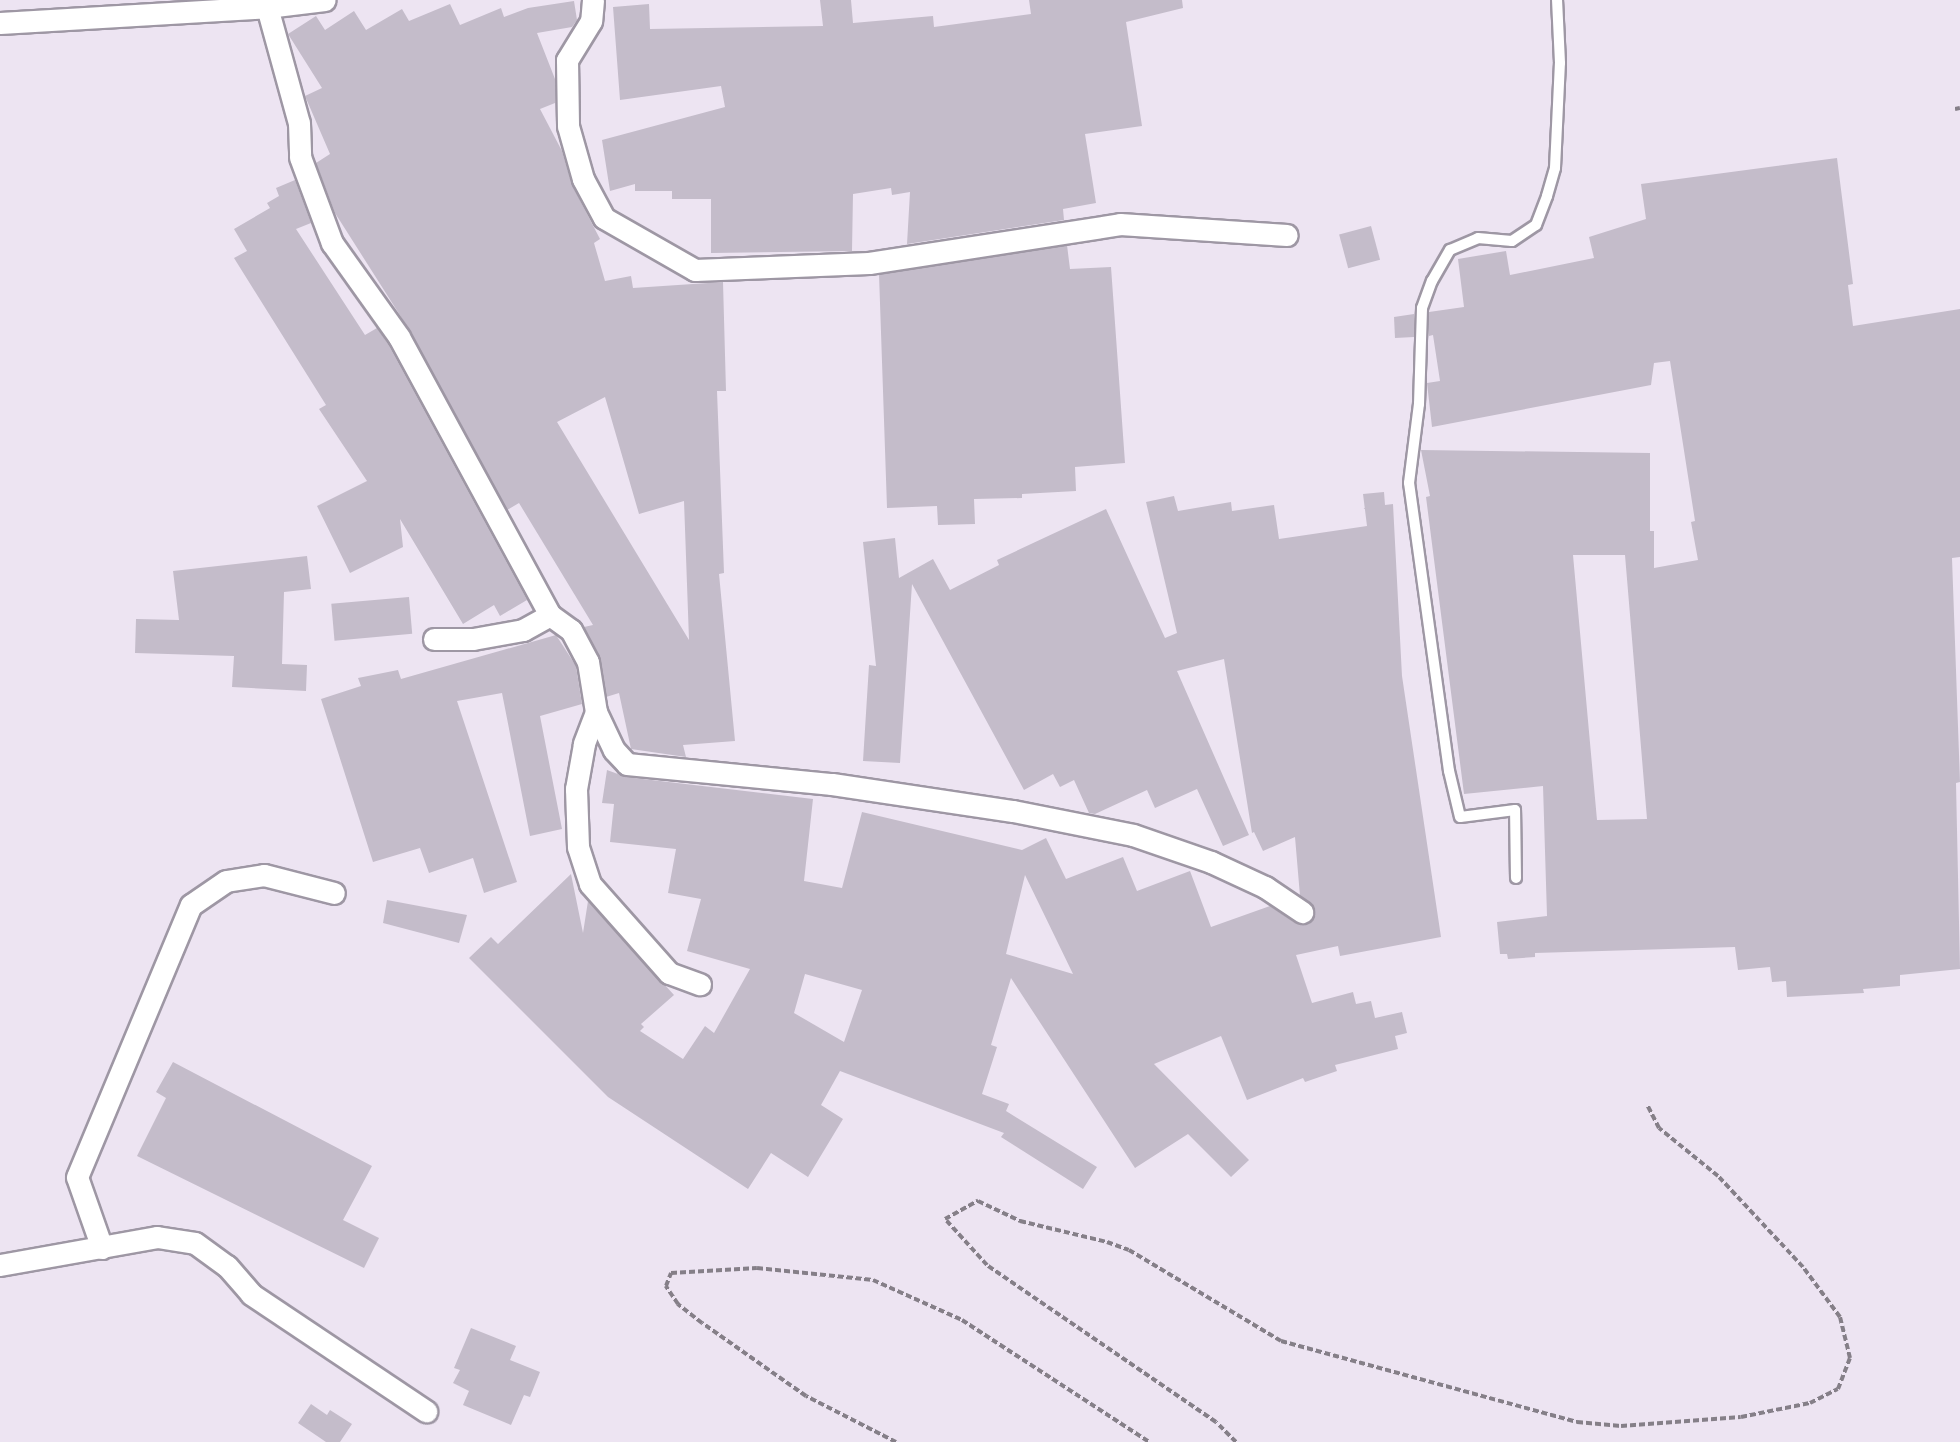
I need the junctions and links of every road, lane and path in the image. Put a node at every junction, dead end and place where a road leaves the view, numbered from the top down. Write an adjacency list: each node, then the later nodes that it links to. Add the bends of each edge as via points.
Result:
1 (325, 0): 5 (street)
2 (593, 0): 7 (street, via 591,21 567,60 568,126 583,179 604,218 695,270 869,263 1120,224)
3 (1557, 0): 11 (lane, via 1560,63 1555,168 1547,196 1536,225 1512,241 1478,238 1450,250 1432,281 1422,308 1419,404 1408,483 1449,771 1460,817 1515,810)
4 (185, 6): 5 (street); 6 (street)
5 (267, 8): 8 (street, via 299,123 300,157 332,243 399,337)
6 (0, 23)
7 (1287, 235)
8 (550, 615): 9 (street, via 523,630 473,639); 10 (street, via 571,630 588,662)
9 (435, 639)
10 (596, 712): 13 (street, via 614,750 627,764 832,784 1013,811 1133,835 1211,862 1265,887); 14 (street, via 584,744 576,789 578,847 590,884 669,974)
11 (1516, 878)
12 (334, 893): 16 (street, via 264,875 226,881 191,905 77,1177)
13 (1302, 912)
14 (700, 984)
15 (1648, 1106): 21 (path, via 1659,1128 1718,1176 1803,1267 1840,1317 1850,1358 1838,1389 1810,1403 1741,1417 1621,1426 1577,1422 1281,1341 1129,1250 1107,1242 1020,1221 978,1201 945,1219 987,1265 1216,1422)
16 (102, 1248): 17 (street); 18 (street, via 157,1237 195,1243 227,1266 251,1294)
17 (0, 1265)
18 (426, 1411)
19 (896, 1442): 20 (path, via 806,1396 678,1305 666,1286 671,1273 757,1268 873,1280 962,1320)
20 (1149, 1442)
21 (1236, 1442)

